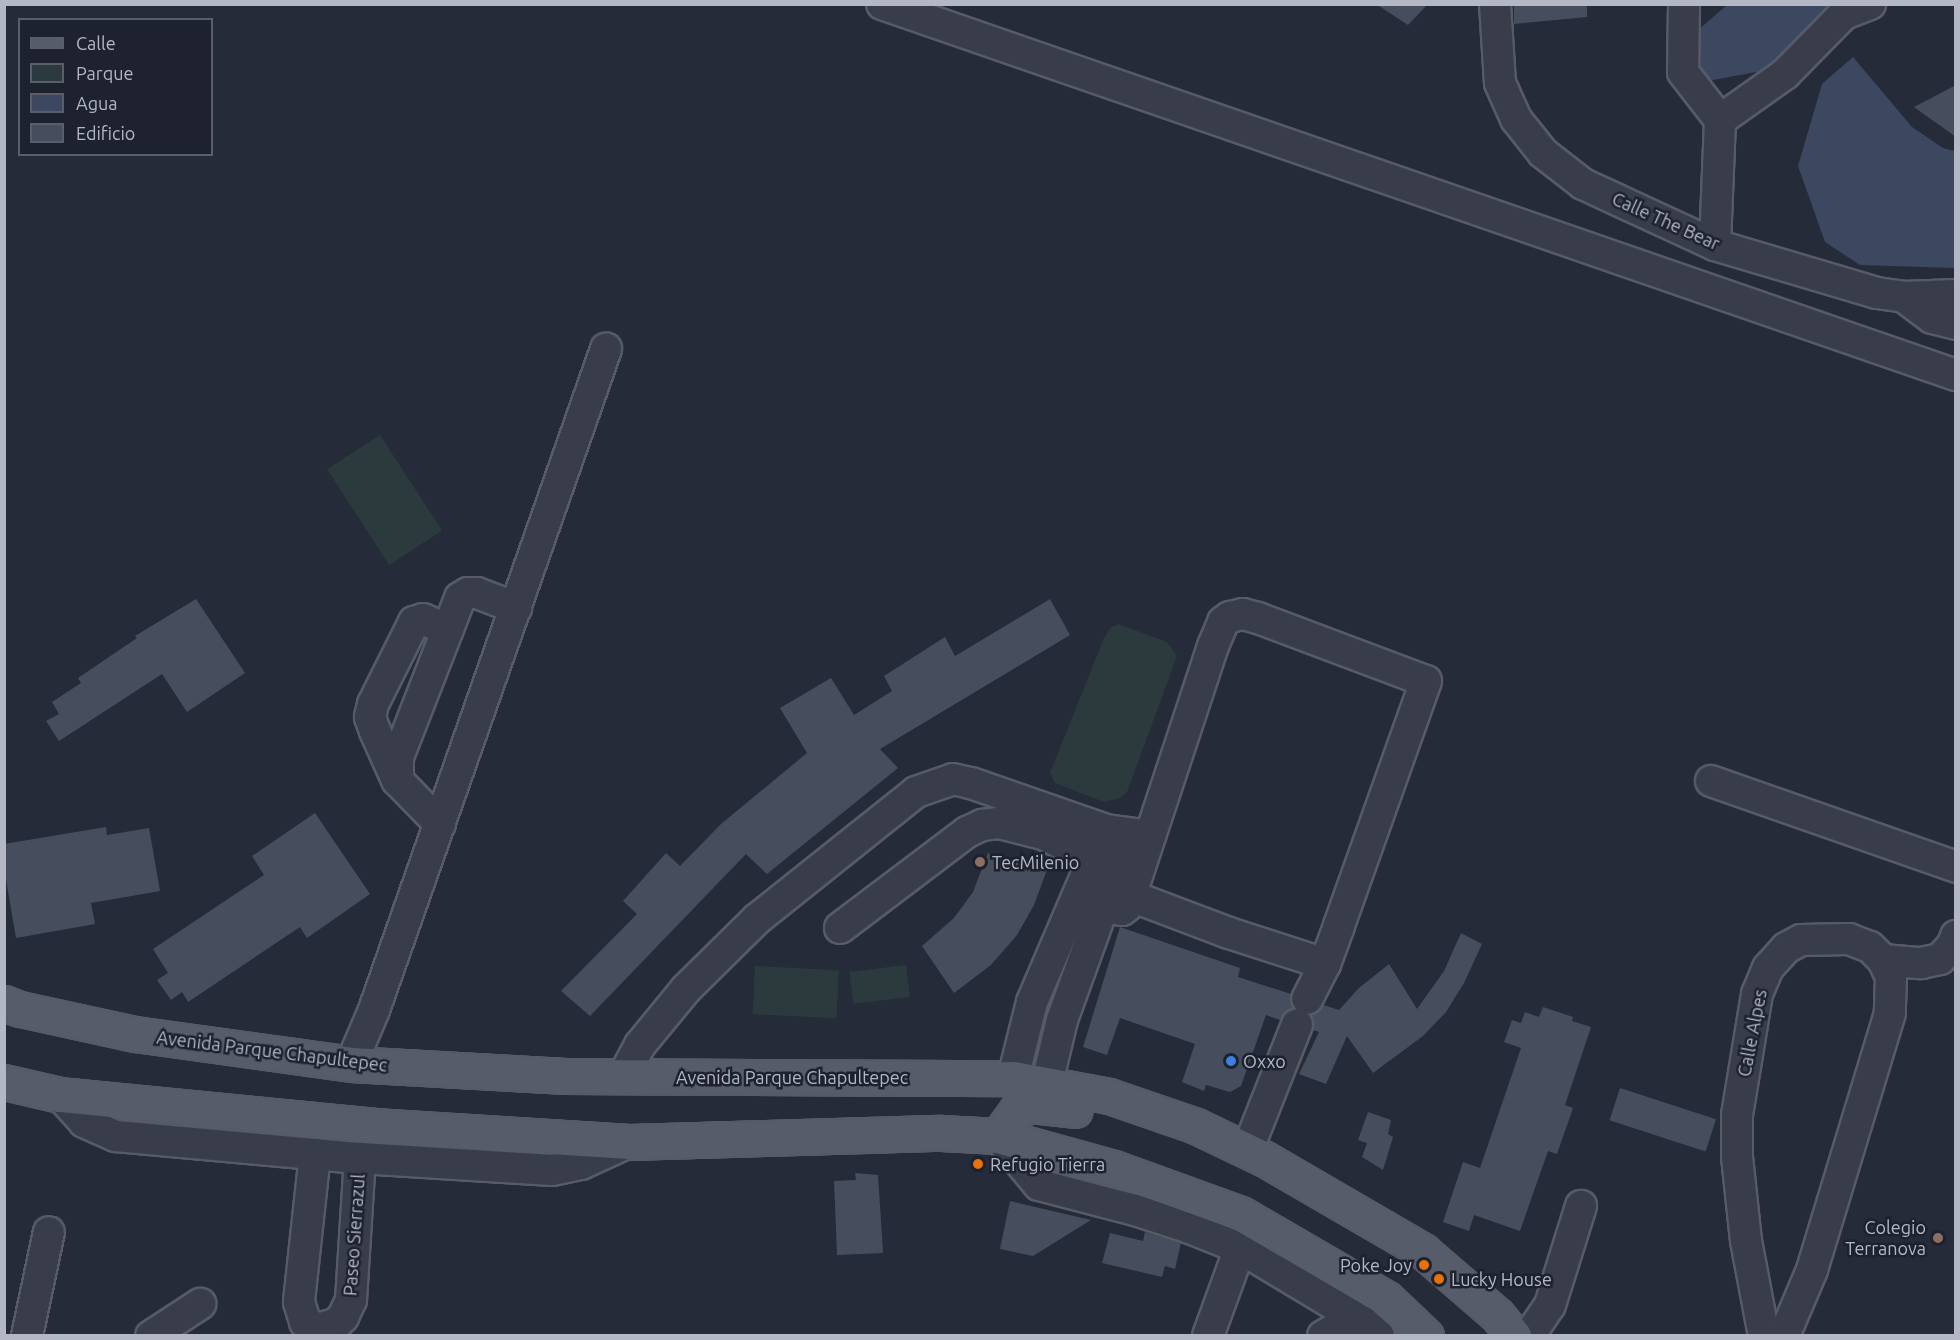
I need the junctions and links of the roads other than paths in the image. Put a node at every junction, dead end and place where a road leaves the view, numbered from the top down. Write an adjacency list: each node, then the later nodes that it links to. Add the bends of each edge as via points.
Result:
1 (882, 4): 11 (street)
2 (1684, 4): 5 (street, via 1683,72)
3 (1870, 4): 5 (street, via 1844,14 1785,74)
4 (1494, 5): 6 (street, Calle The Bear, via 1500,83 1516,119 1543,153 1583,184)
5 (1720, 120): 6 (street)
6 (1715, 245): 8 (street, Calle The Bear, via 1877,293)
7 (1956, 295): 8 (street, Calle The Bear)
8 (1904, 297): 9 (street, via 1932,318)
9 (1956, 324)
10 (606, 349): 12 (street)
11 (1956, 375)
12 (516, 608): 13 (street, via 468,593 460,598); 17 (street)
13 (448, 630): 14 (street, via 398,757); 14 (street, via 423,619 414,622 373,704 370,717)
14 (398, 781): 17 (street)
15 (1711, 781): 21 (street)
16 (984, 789): 18 (street); 19 (street); 30 (street, via 953,779 907,799 757,919 686,989 640,1044)
17 (440, 824): 29 (street)
18 (982, 825): 20 (street, via 999,824 1043,834); 24 (street, via 967,832)
19 (1132, 838): 20 (street); 22 (street); 23 (street); 27 (street, via 1223,622 1230,616 1258,618 1426,681)
20 (1094, 860): 31 (street, via 1032,1002)
21 (1956, 867)
22 (1131, 896): 23 (street, via 1122,910); 27 (street)
23 (1103, 907): 33 (street, via 1062,1020)
24 (840, 928)
25 (1956, 936): 26 (street, via 1940,959 1921,963)
26 (1883, 960): 54 (street, Calle Alpes, via 1870,947 1849,939 1801,940 1786,948 1768,968 1757,994 1737,1115 1737,1157 1746,1241); 55 (street, via 1891,977 1890,1013 1812,1270)
27 (1324, 964): 38 (street)
28 (4, 1003): 29 (main road, Avenida Parque Chapultepec, via 135,1034)
29 (351, 1064): 30 (main road, Avenida Parque Chapultepec)
30 (624, 1076): 31 (main road, Avenida Parque Chapultepec)
31 (1013, 1078): 33 (main road, Avenida Parque Chapultepec)
32 (4, 1082): 34 (main road)
33 (1047, 1083): 35 (main road, Avenida Parque Chapultepec, via 1109,1096)
34 (60, 1095): 37 (main road, via 374,1126); 39 (street, via 84,1122 116,1136)
35 (1196, 1126): 36 (main road, via 1128,1123 1038,1103 1016,1111); 38 (main road, Avenida Parque Chapultepec)
36 (998, 1136): 37 (main road, via 941,1133); 43 (street, via 1039,1185 1135,1210); 51 (main road, via 1114,1168 1241,1214 1387,1299)
37 (629, 1142): 40 (street, via 581,1164 552,1170)
38 (1247, 1151): 52 (main road, Avenida Parque Chapultepec, via 1423,1251 1498,1316)
39 (315, 1154): 40 (street); 46 (street, Paseo Sierrazul, via 299,1302 305,1322)
40 (360, 1158): 46 (street, Paseo Sierrazul, via 351,1300 336,1324)
41 (1581, 1206): 53 (street, via 1550,1305)
42 (49, 1232): 47 (street)
43 (1240, 1248): 45 (street); 49 (street)
44 (200, 1304): 48 (street)
45 (1371, 1329): 50 (street, via 1342,1325)
46 (316, 1332)
47 (27, 1335)
48 (152, 1335)
49 (1208, 1335)
50 (1323, 1335)
51 (1426, 1335)
52 (1514, 1335)
53 (1529, 1335)
54 (1764, 1335)
55 (1784, 1335)

